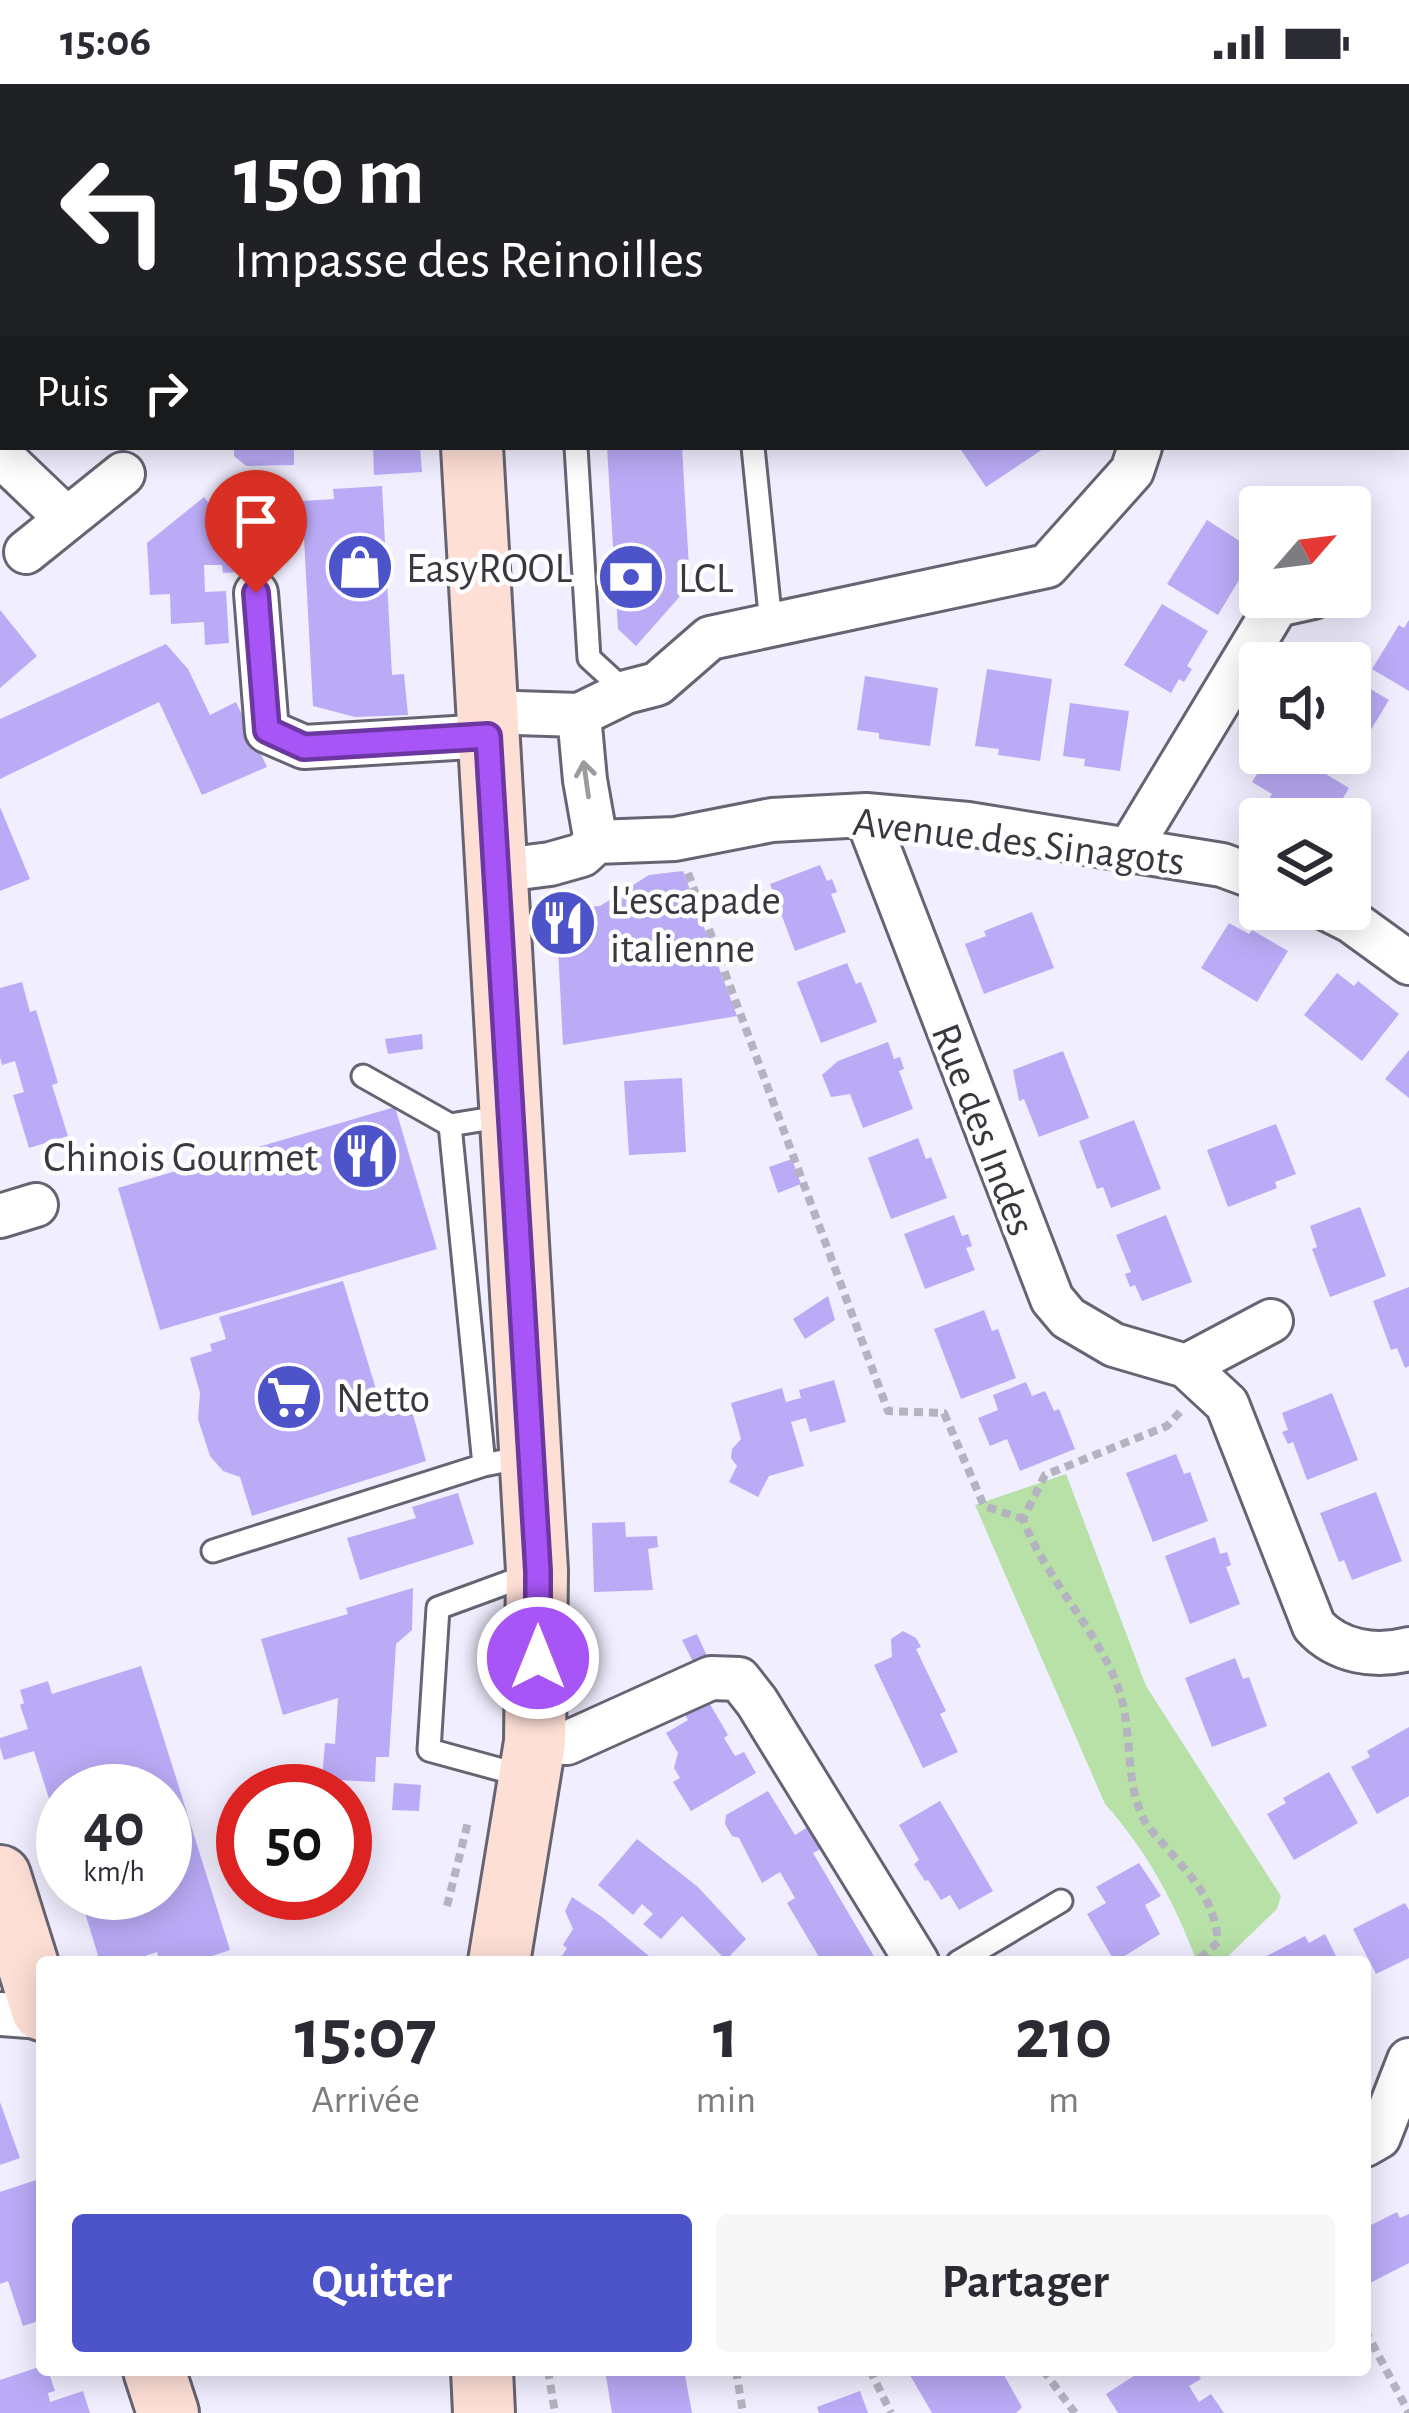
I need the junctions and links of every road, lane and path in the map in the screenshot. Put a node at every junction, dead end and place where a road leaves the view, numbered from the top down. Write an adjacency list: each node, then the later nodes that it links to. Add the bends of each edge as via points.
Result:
1 (472, 450): 14 (main road)
2 (576, 450): 12 (lane, via 589,658)
3 (753, 450): 11 (lane)
4 (1139, 450): 11 (street, via 1132,471 1047,566)
5 (0, 454): 7 (street)
6 (123, 474): 7 (street)
7 (67, 519): 8 (street)
8 (26, 552)
9 (256, 593): 14 (street, via 267,730 304,747)
10 (1269, 618): 18 (street)
11 (771, 624): 12 (street, via 710,638 657,684)
12 (626, 692): 13 (street)
13 (579, 715): 14 (street); 17 (street, one-way to 13)
14 (488, 724): 19 (main road)
15 (866, 814): 16 (street, Avenue des Sinagots, via 772,820); 18 (street, Avenue des Sinagots); 27 (street, Rue des Indes, via 1052,1299 1114,1345)
16 (675, 839): 17 (street, Avenue des Sinagots); 29 (path, via 888,1412 944,1413 984,1506)
17 (596, 842): 19 (street, Avenue des Sinagots, via 582,855)
18 (1129, 850): 20 (street, Avenue des Sinagots)
19 (496, 871): 24 (main road)
20 (1239, 872)
21 (1363, 930): 22 (street)
22 (1409, 963)
23 (363, 1076): 25 (lane)
24 (512, 1115): 25 (lane); 28 (main road)
25 (450, 1125): 28 (lane)
26 (1271, 1322): 27 (street)
27 (1196, 1376): 29 (path, via 1167,1426 1045,1475); 32 (street, via 1227,1404 1314,1626 1327,1640 1372,1654)
28 (507, 1461): 30 (lane); 31 (main road)
29 (1023, 1519): 39 (path, via 1118,1688 1144,1820 1216,1915 1218,1942)
30 (213, 1551)
31 (538, 1571): 33 (main road); 33 (lane, via 438,1608 428,1750)
32 (1409, 1649)
33 (533, 1760): 36 (main road); 37 (street, via 711,1678 739,1679)
34 (0, 1876): 40 (main road)
35 (1061, 1901): 38 (lane)
36 (500, 1956)
37 (913, 1956)
38 (968, 1956)
39 (1203, 1956)
40 (36, 1994)
41 (0, 2014): 42 (street)
42 (36, 2014)
43 (1409, 2060): 44 (street)
44 (1371, 2142)
45 (1371, 2341): 58 (path)
46 (156, 2376): 52 (main road)
47 (482, 2376): 53 (main road)
48 (549, 2376): 54 (path)
49 (737, 2376): 55 (path)
50 (873, 2376): 56 (path)
51 (1047, 2376): 57 (path)
52 (168, 2413)
53 (484, 2413)
54 (555, 2413)
55 (743, 2413)
56 (891, 2413)
57 (1075, 2413)
58 (1409, 2413)

